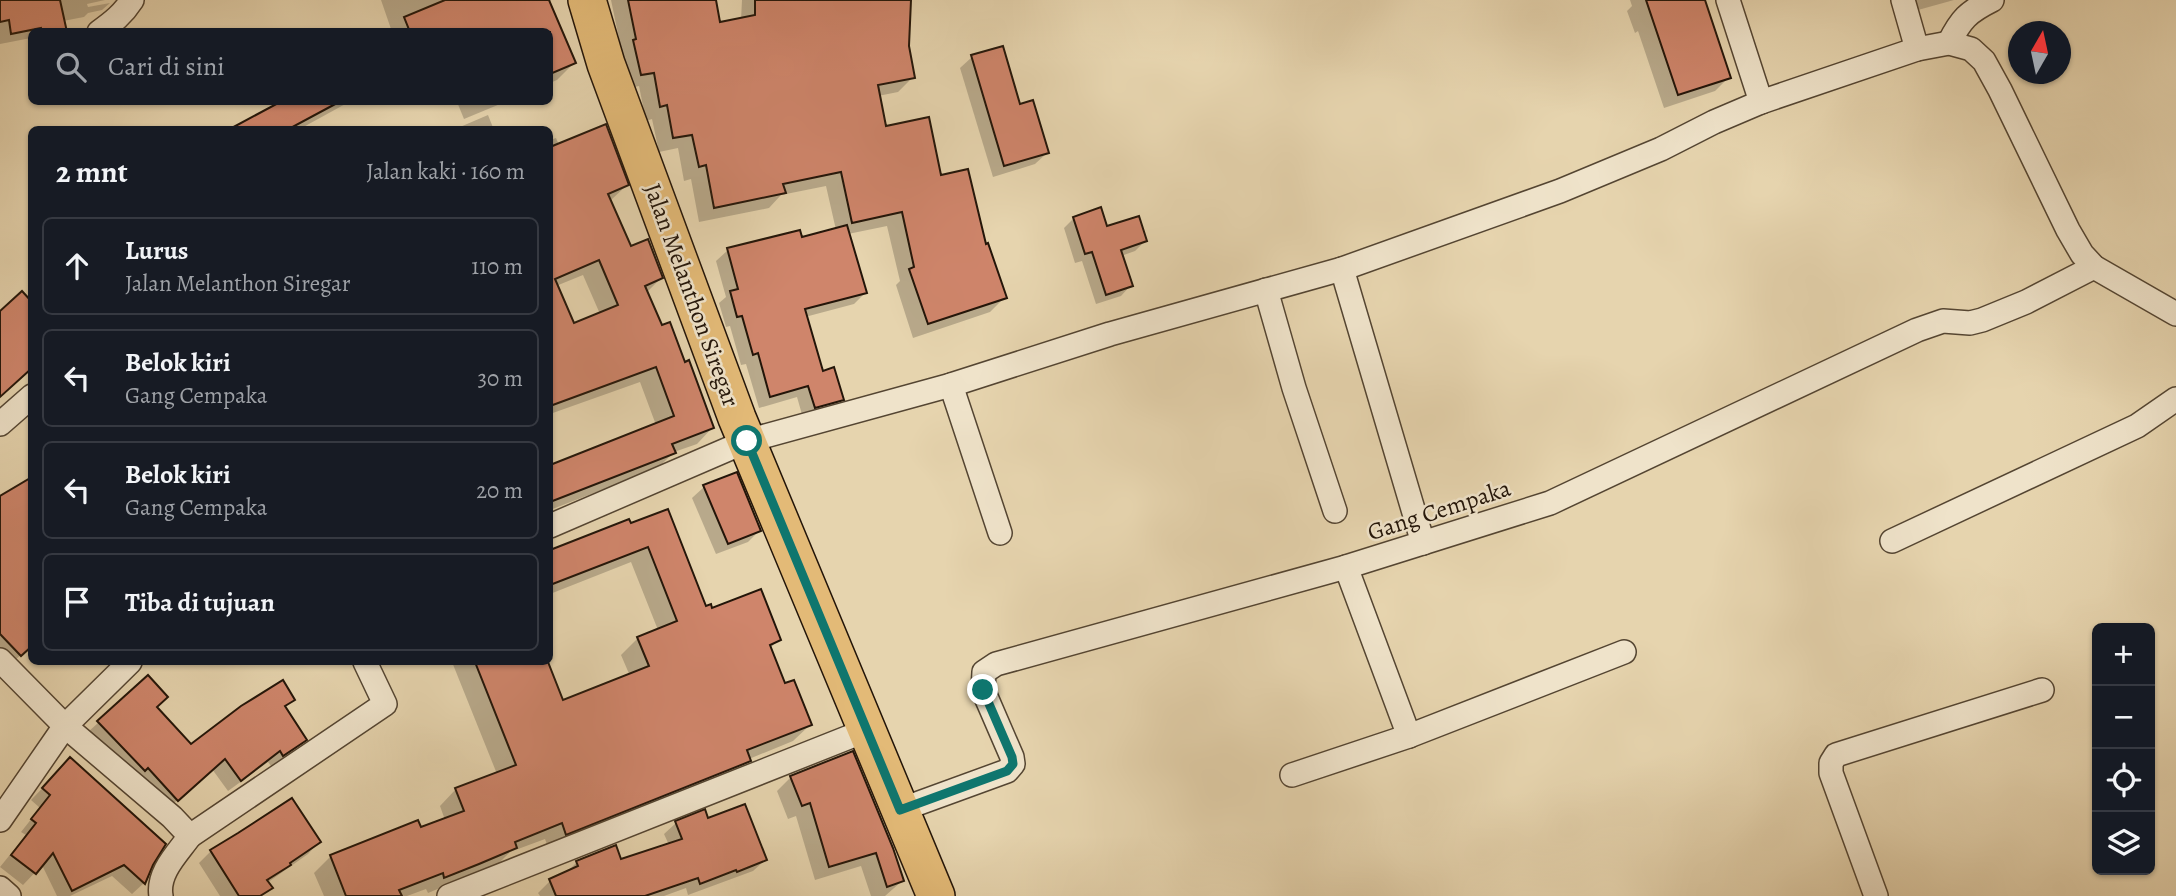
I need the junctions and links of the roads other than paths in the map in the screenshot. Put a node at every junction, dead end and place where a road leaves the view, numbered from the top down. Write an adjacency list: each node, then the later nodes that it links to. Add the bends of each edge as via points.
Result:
1 (132, 0): 6 (street)
2 (587, 0): 18 (main road, Jalan Melanthon Siregar, via 606,64)
3 (1728, 0): 9 (street)
4 (1903, 0): 8 (street)
5 (1992, 0): 7 (street, via 1959,23)
6 (104, 28)
7 (1949, 43): 8 (street); 10 (street, via 1971,49 1984,61 2068,230)
8 (1917, 50): 9 (street)
9 (1761, 103): 11 (street, via 1560,191)
10 (2094, 267): 13 (street); 23 (street, Gang Cempaka, via 1982,320 1943,321 1917,330 1550,502)
11 (1342, 269): 12 (street); 23 (street)
12 (1266, 290): 14 (street); 19 (street)
13 (2176, 314)
14 (951, 385): 18 (street); 21 (street)
15 (2176, 399): 22 (street, via 2137,426)
16 (28, 404): 17 (street)
17 (0, 424)
18 (747, 441): 20 (street); 31 (main road, Jalan Melanthon Siregar)
19 (1335, 511)
20 (553, 525)
21 (1000, 533)
22 (1892, 541)
23 (1423, 543): 24 (street, Gang Cempaka)
24 (1346, 567): 32 (street); 34 (street, Gang Cempaka, via 996,664 984,672 983,690 1013,764 1007,771)
25 (1624, 652): 32 (street)
26 (0, 660): 30 (street)
27 (127, 665): 30 (street)
28 (366, 665): 36 (street, via 385,704)
29 (2042, 690): 42 (street, via 1836,755 1831,773)
30 (65, 726): 35 (street); 36 (street)
31 (867, 730): 34 (main road, Jalan Melanthon Siregar); 40 (street)
32 (1409, 736): 33 (street)
33 (1292, 775)
34 (900, 810): 41 (main road, Jalan Melanthon Siregar)
35 (0, 820)
36 (190, 836): 39 (street, via 164,873)
37 (0, 888): 38 (street)
38 (9, 896)
39 (161, 896)
40 (449, 896)
41 (936, 896)
42 (1876, 896)

